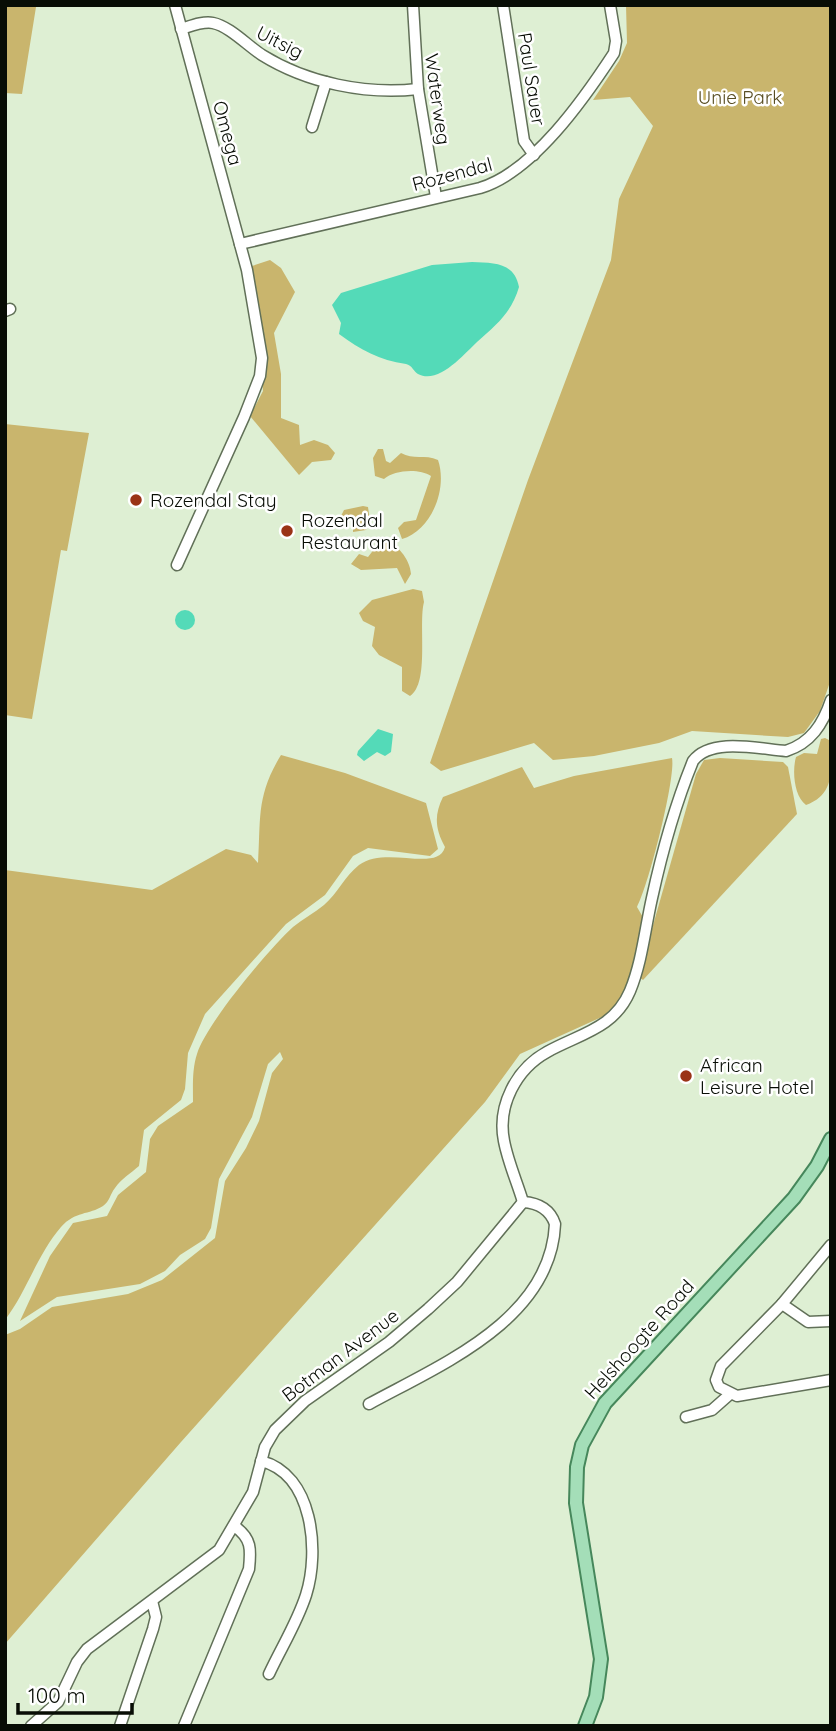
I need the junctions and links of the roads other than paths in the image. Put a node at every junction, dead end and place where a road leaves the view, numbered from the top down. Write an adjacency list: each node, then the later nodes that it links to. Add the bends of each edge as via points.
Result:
1 (175, 5): 5 (street, Omega)
2 (413, 5): 7 (street, Waterweg)
3 (503, 5): 9 (street, Paul Sauer, via 524,141)
4 (610, 5): 9 (street, Rozendal, via 614,54)
5 (181, 29): 6 (street, Uitsig, via 203,23 218,25 268,58); 11 (street, Omega)
6 (326, 82): 7 (street, Uitsig, via 393,92); 8 (street)
7 (418, 89): 10 (street, Waterweg)
8 (312, 127)
9 (534, 155): 10 (street, Rozendal, via 491,185)
10 (436, 197): 11 (street, Rozendal)
11 (240, 244): 12 (street, Omega, via 261,337 260,376)
12 (177, 565)
13 (831, 700): 15 (street, via 816,731 797,747 786,751 714,747 693,761 660,866 629,994 607,1023 533,1062 505,1102 504,1140)
14 (831, 1139): 30 (main road, Helshoogte Road, via 794,1198 605,1403 582,1445 576,1503 601,1659 596,1697)
15 (523, 1202): 21 (street, via 541,1206 555,1224 543,1271 528,1296 470,1347); 23 (street, Botman Avenue, via 457,1282 428,1309 305,1401 269,1438)
16 (831, 1245): 17 (street)
17 (782, 1304): 18 (street, via 808,1322); 20 (street, via 721,1366 716,1380)
18 (831, 1321)
19 (831, 1380): 20 (street)
20 (729, 1395): 22 (street, via 712,1410)
21 (369, 1404)
22 (686, 1417)
23 (261, 1461): 24 (street, Botman Avenue, via 253,1492); 26 (street, via 276,1465 292,1478 307,1513 312,1553 306,1594)
24 (234, 1526): 25 (street, Botman Avenue, via 212,1557); 29 (street, via 251,1545 250,1569)
25 (152, 1601): 27 (street, Botman Avenue, via 87,1649 58,1702); 28 (street, via 153,1629)
26 (269, 1674)
27 (32, 1726)
28 (120, 1726)
29 (184, 1726)
30 (584, 1726)

